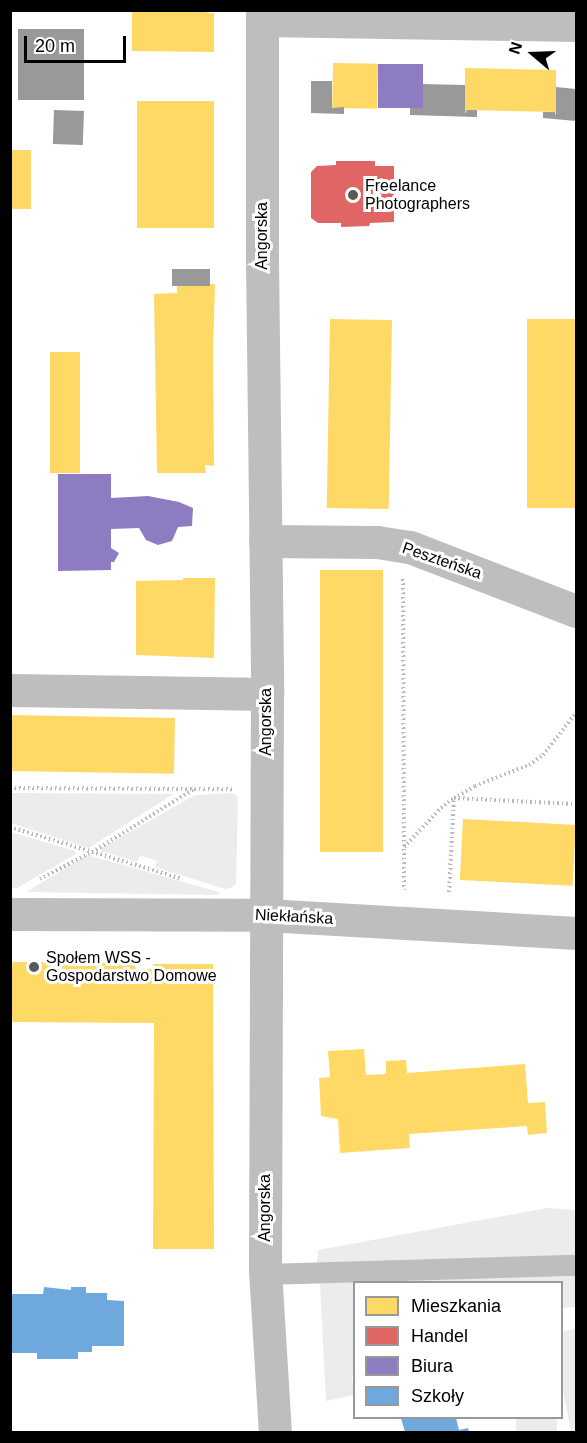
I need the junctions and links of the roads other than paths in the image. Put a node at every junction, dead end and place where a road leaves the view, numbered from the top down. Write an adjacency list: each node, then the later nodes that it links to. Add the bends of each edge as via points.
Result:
1 (262, 15): 2 (street); 3 (street, Angorska)
2 (576, 25)
3 (265, 541): 4 (street, Peszteńska, via 377,542 410,547); 6 (street, Angorska)
4 (576, 611)
5 (10, 690): 6 (street)
6 (267, 694): 8 (street, Angorska)
7 (10, 914): 8 (street, Niekłańska)
8 (266, 915): 9 (street, Niekłańska); 11 (street, Angorska)
9 (576, 933)
10 (576, 1265): 11 (lane)
11 (265, 1274): 12 (street, Angorska)
12 (275, 1432)

